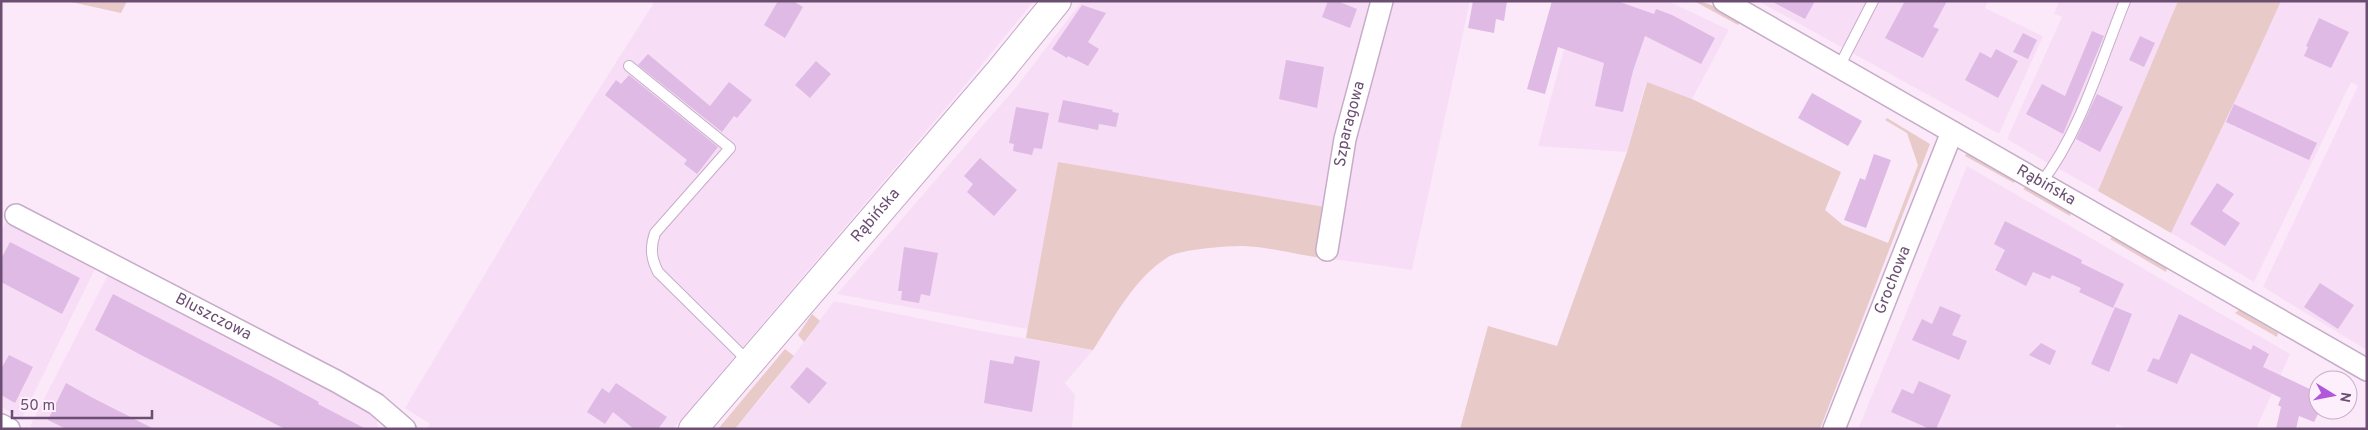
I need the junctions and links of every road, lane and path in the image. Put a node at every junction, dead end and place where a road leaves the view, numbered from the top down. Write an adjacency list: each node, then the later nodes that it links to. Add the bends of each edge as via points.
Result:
1 (1056, 1): 12 (street, Rąbińska, via 1000,71)
2 (1382, 1): 11 (street, Szparagowa, via 1345,139)
3 (1724, 1): 7 (street, Rąbińska)
4 (1873, 1): 7 (lane)
5 (2125, 1): 9 (lane, via 2083,105 2054,166)
6 (629, 66): 12 (lane, via 730,148 655,233 651,258 658,272)
7 (1839, 66): 8 (street, Rąbińska)
8 (1952, 132): 9 (street, Rąbińska); 18 (street, Grochowa)
9 (2041, 183): 13 (street, Rąbińska)
10 (16, 215): 16 (street, Bluszczowa, via 376,404)
11 (1327, 250)
12 (750, 362): 17 (street, Rąbińska)
13 (2367, 370)
14 (1, 425): 15 (street)
15 (9, 429)
16 (405, 429)
17 (693, 429)
18 (1834, 429)

